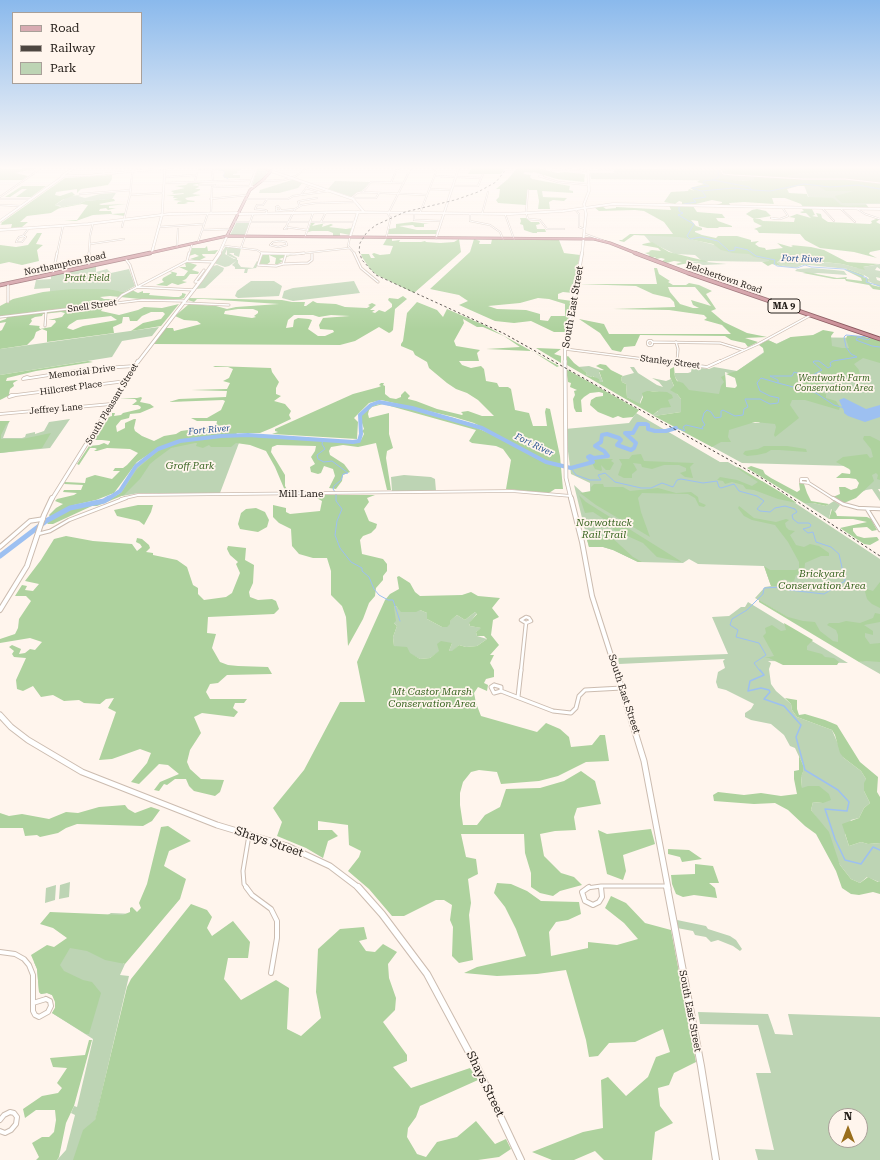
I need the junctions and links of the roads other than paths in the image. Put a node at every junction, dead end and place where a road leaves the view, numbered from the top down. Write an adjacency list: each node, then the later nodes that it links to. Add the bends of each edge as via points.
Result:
1 (108, 221): 18 (main road)
2 (124, 221): 21 (street)
3 (160, 221): 22 (main road)
4 (206, 221): 19 (street)
5 (390, 221): 38 (street)
6 (441, 221): 39 (street)
7 (471, 221): 41 (street, via 490,225 500,232)
8 (508, 221): 42 (street)
9 (541, 221): 26 (street, via 546,228)
10 (579, 221): 27 (street, South East Street, via 579,227)
11 (585, 221): 27 (main road, South East Street)
12 (235, 222): 13 (street); 25 (main road, South Pleasant Street)
13 (251, 222): 14 (street); 34 (street)
14 (289, 222): 15 (street); 30 (street, via 287,228)
15 (310, 222): 16 (street); 30 (street)
16 (321, 222): 17 (street)
17 (355, 222): 37 (main road)
18 (93, 223): 20 (main road); 46 (street)
19 (204, 224): 22 (street); 29 (street)
20 (63, 226): 23 (main road); 63 (street)
21 (122, 227)
22 (159, 227): 53 (main road)
23 (30, 228): 28 (main road); 32 (street)
24 (178, 229): 50 (street)
25 (231, 229): 29 (street); 33 (main road, South Pleasant Street)
26 (564, 229)
27 (585, 229): 31 (main road, South East Street)
28 (0, 230)
29 (202, 230): 45 (street)
30 (307, 230): 36 (street)
31 (585, 234): 43 (main road, South East Street); 47 (street, Belchertown Road)
32 (23, 236): 32 (street, via 26,237 22,242 16,242)
33 (227, 236): 34 (highway, MA 9); 45 (highway, Northampton Road / MA 9); 49 (main road, South Pleasant Street)
34 (245, 236): 35 (highway, MA 9); 51 (street)
35 (282, 237): 36 (highway, MA 9); 44 (street)
36 (305, 237): 37 (highway, MA 9)
37 (350, 237): 38 (highway, MA 9); 52 (street, via 347,245)
38 (386, 238): 39 (highway, MA 9)
39 (436, 238): 41 (highway, MA 9)
40 (124, 239): 46 (street)
41 (503, 239): 42 (highway, MA 9)
42 (514, 239): 43 (highway, MA 9)
43 (584, 239): 47 (highway, Belchertown Road / MA 9); 81 (main road, South East Street)
44 (280, 241): 44 (street, via 273,242 271,246 278,248 287,245 286,242)
45 (198, 242): 48 (highway, Northampton Road / MA 9)
46 (90, 243): 61 (street)
47 (610, 243): 75 (highway, Belchertown Road / MA 9)
48 (192, 244): 50 (highway, Northampton Road / MA 9); 58 (street)
49 (224, 246): 51 (street); 59 (main road, South Pleasant Street)
50 (177, 247): 53 (highway, Northampton Road / MA 9)
51 (241, 248): 54 (street)
52 (350, 248): 55 (street); 65 (street, via 361,268)
53 (152, 252): 57 (highway, Northampton Road / MA 9)
54 (262, 253): 55 (street); 60 (street, via 259,266)
55 (286, 254): 60 (street)
56 (312, 254): 60 (street, via 312,260 308,264)
57 (125, 258): 61 (highway, Northampton Road / MA 9); 68 (street)
58 (187, 261): 59 (street); 68 (street)
59 (214, 262): 64 (main road, South Pleasant Street)
60 (283, 264)
61 (89, 266): 63 (highway, Northampton Road / MA 9)
62 (204, 270): 64 (street, South Pleasant Street, via 195,282)
63 (52, 274): 66 (highway, Northampton Road / MA 9)
64 (199, 282): 69 (main road, South Pleasant Street)
65 (378, 282)
66 (8, 284): 67 (highway, Northampton Road / MA 9); 70 (street)
67 (0, 285)
68 (137, 287): 69 (street); 72 (street, via 122,295)
69 (194, 290): 71 (main road, South Pleasant Street)
70 (8, 302)
71 (184, 302): 72 (street, Snell Street, via 146,300); 73 (street, Snell Street); 84 (main road, South Pleasant Street, via 146,348)
72 (114, 304): 74 (street, Snell Street)
73 (229, 305)
74 (46, 312): 76 (street, Snell Street); 77 (street)
75 (811, 315): 78 (highway, Belchertown Road / MA 9); 82 (street, Stanley Street)
76 (0, 317)
77 (45, 326)
78 (880, 339)
79 (653, 342): 80 (street)
80 (676, 342): 82 (street, via 720,343); 83 (street)
81 (565, 349): 83 (street, Stanley Street); 91 (main road, South East Street, via 566,470)
82 (743, 350): 83 (street, Stanley Street, via 709,366)
83 (677, 363)
84 (135, 366): 85 (street, Memorial Drive, via 82,370); 86 (main road, South Pleasant Street)
85 (30, 378)
86 (126, 381): 87 (street, Hillcrest Place); 88 (main road, South Pleasant Street)
87 (16, 395)
88 (112, 404): 89 (street, Jeffrey Lane); 94 (main road, South Pleasant Street, via 55,494)
89 (0, 414)
90 (809, 483): 92 (street, via 839,502)
91 (572, 496): 96 (street, Mill Lane, via 512,491 134,495); 100 (main road, South East Street, via 592,596)
92 (867, 509): 93 (street); 95 (street)
93 (880, 510)
94 (43, 520): 96 (main road, South Pleasant Street); 97 (street, via 30,522)
95 (880, 530)
96 (38, 534): 98 (main road, South Pleasant Street, via 25,569)
97 (0, 547)
98 (0, 609)
99 (526, 624): 102 (street)
100 (622, 688): 102 (street, via 583,691 576,708 568,713 553,711); 106 (main road, South East Street, via 642,754)
101 (501, 691): 102 (street)
102 (518, 697)
103 (0, 715): 104 (main road, Shays Street, via 28,740 79,771 217,825)
104 (249, 834): 108 (street, via 243,871 244,884 252,896 271,909 277,921 278,935); 112 (main road, Shays Street, via 287,846 330,866 347,877 372,901 433,984 478,1069)
105 (601, 886): 105 (street, via 602,897 599,902 593,905 585,901 582,892 586,888); 106 (street)
106 (666, 886): 113 (main road, South East Street, via 701,1066)
107 (0, 952): 109 (street, via 15,954 29,965)
108 (271, 973)
109 (33, 1003): 109 (street, via 34,1013 38,1016 46,1014 51,1006 50,1001 46,999)
110 (0, 1120): 111 (street, via 9,1112 17,1117 16,1124 11,1130)
111 (0, 1131)
112 (521, 1160)
113 (716, 1160)

